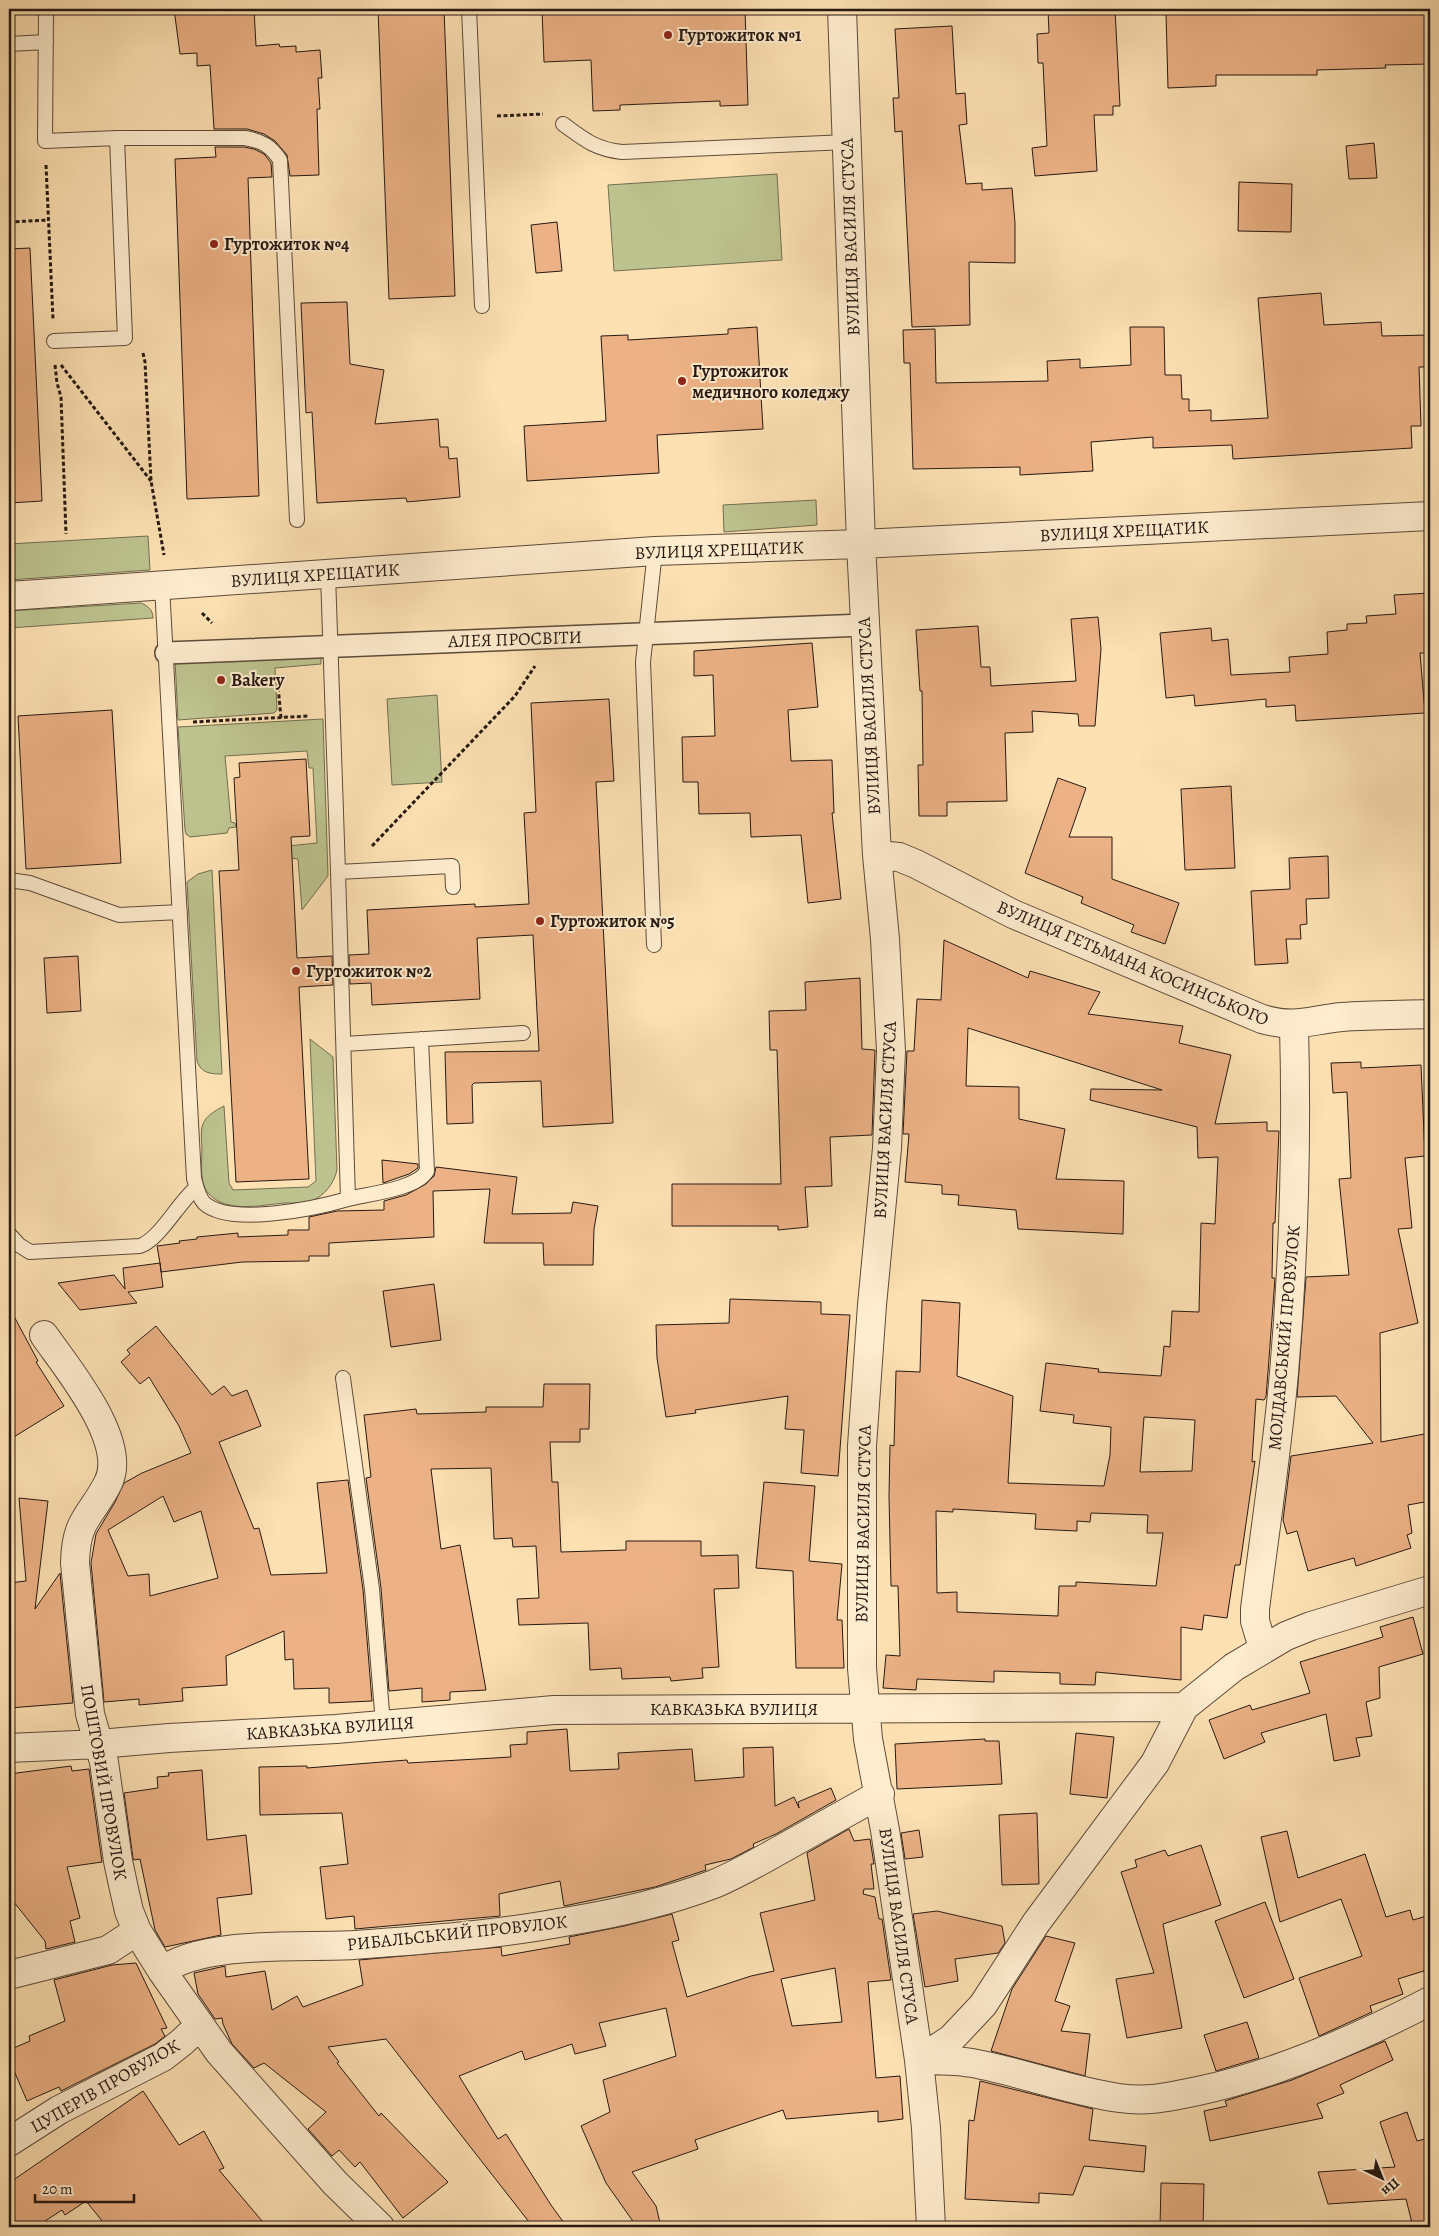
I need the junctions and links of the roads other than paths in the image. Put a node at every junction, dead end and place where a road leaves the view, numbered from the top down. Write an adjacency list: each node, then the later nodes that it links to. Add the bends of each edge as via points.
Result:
1 (46, 9): 4 (lane)
2 (469, 9): 9 (lane)
3 (842, 9): 8 (street, ВУЛИЦЯ ВАСИЛЯ СТУСА)
4 (46, 42): 5 (lane); 7 (lane, via 45,141)
5 (9, 44)
6 (563, 124): 8 (lane, via 603,150 622,152)
7 (117, 138): 10 (lane, via 126,338); 12 (lane, via 246,138 259,140 272,148 280,160)
8 (847, 142): 13 (street, ВУЛИЦЯ ВАСИЛЯ СТУСА)
9 (482, 306)
10 (54, 341)
11 (1430, 516): 13 (street, ВУЛИЦЯ ХРЕЩАТИК)
12 (297, 520)
13 (861, 544): 14 (street, ВУЛИЦЯ ХРЕЩАТИК); 18 (street, ВУЛИЦЯ ВАСИЛЯ СТУСА)
14 (655, 551): 15 (street, ВУЛИЦЯ ХРЕЩАТИК); 19 (lane)
15 (328, 574): 16 (street, ВУЛИЦЯ ХРЕЩАТИК); 20 (lane)
16 (169, 585): 17 (street, ВУЛИЦЯ ХРЕЩАТИК); 21 (lane)
17 (9, 596)
18 (864, 625): 19 (street, АЛЕЯ ПРОСВІТИ); 22 (street, ВУЛИЦЯ ВАСИЛЯ СТУСА)
19 (645, 634): 20 (street, АЛЕЯ ПРОСВІТИ); 27 (lane, via 643,662)
20 (331, 646): 21 (street, АЛЕЯ ПРОСВІТИ); 23 (lane)
21 (166, 653): 26 (lane)
22 (877, 855): 29 (street, ВУЛИЦЯ ГЕТЬМАНА КОСИНСЬКОГО, via 900,857 1063,936 1262,1019); 41 (street, ВУЛИЦЯ ВАСИЛЯ СТУСА, via 891,1051 887,1148 862,1446 861,1620)
23 (338, 872): 25 (lane, via 452,866); 32 (lane)
24 (9, 880): 26 (lane, via 30,883 120,915)
25 (453, 887)
26 (180, 912): 33 (lane)
27 (654, 945)
28 (1430, 1014): 29 (street, ВУЛИЦЯ ГЕТЬМАНА КОСИНСЬКОГО, via 1340,1017)
29 (1294, 1025): 39 (street, МОЛДАВСЬКИЙ ПРОВУЛОК, via 1296,1145 1292,1265 1284,1375 1255,1609 1256,1628)
30 (523, 1033): 31 (lane)
31 (421, 1039): 32 (lane); 34 (lane, via 427,1171 410,1184)
32 (344, 1044): 34 (lane)
33 (196, 1188): 34 (lane, via 205,1203 233,1215 299,1210); 35 (lane, via 154,1238 140,1246 30,1252)
34 (348, 1199)
35 (9, 1234)
36 (44, 1335): 43 (street, ПОШТОВИЙ ПРОВУЛОК, via 100,1419 111,1454 111,1475 80,1528 76,1547 86,1683 91,1721)
37 (343, 1378): 42 (lane, via 372,1589)
38 (1430, 1590): 39 (street, via 1311,1626)
39 (1263, 1648): 40 (street)
40 (1184, 1707): 41 (street, КАВКАЗЬКА ВУЛИЦЯ); 51 (street, via 1155,1763 1036,1923 983,2005 951,2039)
41 (865, 1709): 42 (street, КАВКАЗЬКА ВУЛИЦЯ, via 554,1710); 45 (street, ВУЛИЦЯ ВАСИЛЯ СТУСА)
42 (383, 1724): 43 (street, КАВКАЗЬКА ВУЛИЦЯ)
43 (99, 1744): 44 (street, КАВКАЗЬКА ВУЛИЦЯ); 46 (street, ПОШТОВИЙ ПРОВУЛОК, via 106,1771 120,1871 129,1912)
44 (9, 1748)
45 (880, 1794): 47 (street, РИБАЛЬСЬКИЙ ПРОВУЛОК, via 731,1876 622,1910 486,1934 202,1954 175,1961); 51 (street, ВУЛИЦЯ ВАСИЛЯ СТУСА)
46 (137, 1931): 47 (street, ПОШТОВИЙ ПРОВУЛОК); 48 (street, via 108,1950)
47 (162, 1971): 50 (street, ПОШТОВИЙ ПРОВУЛОК)
48 (9, 1975)
49 (1430, 2001): 51 (street, via 1302,2059 1243,2080 1159,2099 1098,2094 974,2064)
50 (199, 2026): 52 (street, ЦУПЕРІВ ПРОВУЛОК, via 163,2056 59,2110); 53 (street, ПОШТОВИЙ ПРОВУЛОК, via 299,2144)
51 (919, 2060): 54 (street, ВУЛИЦЯ ВАСИЛЯ СТУСА)
52 (9, 2142)
53 (380, 2227)
54 (931, 2227)

